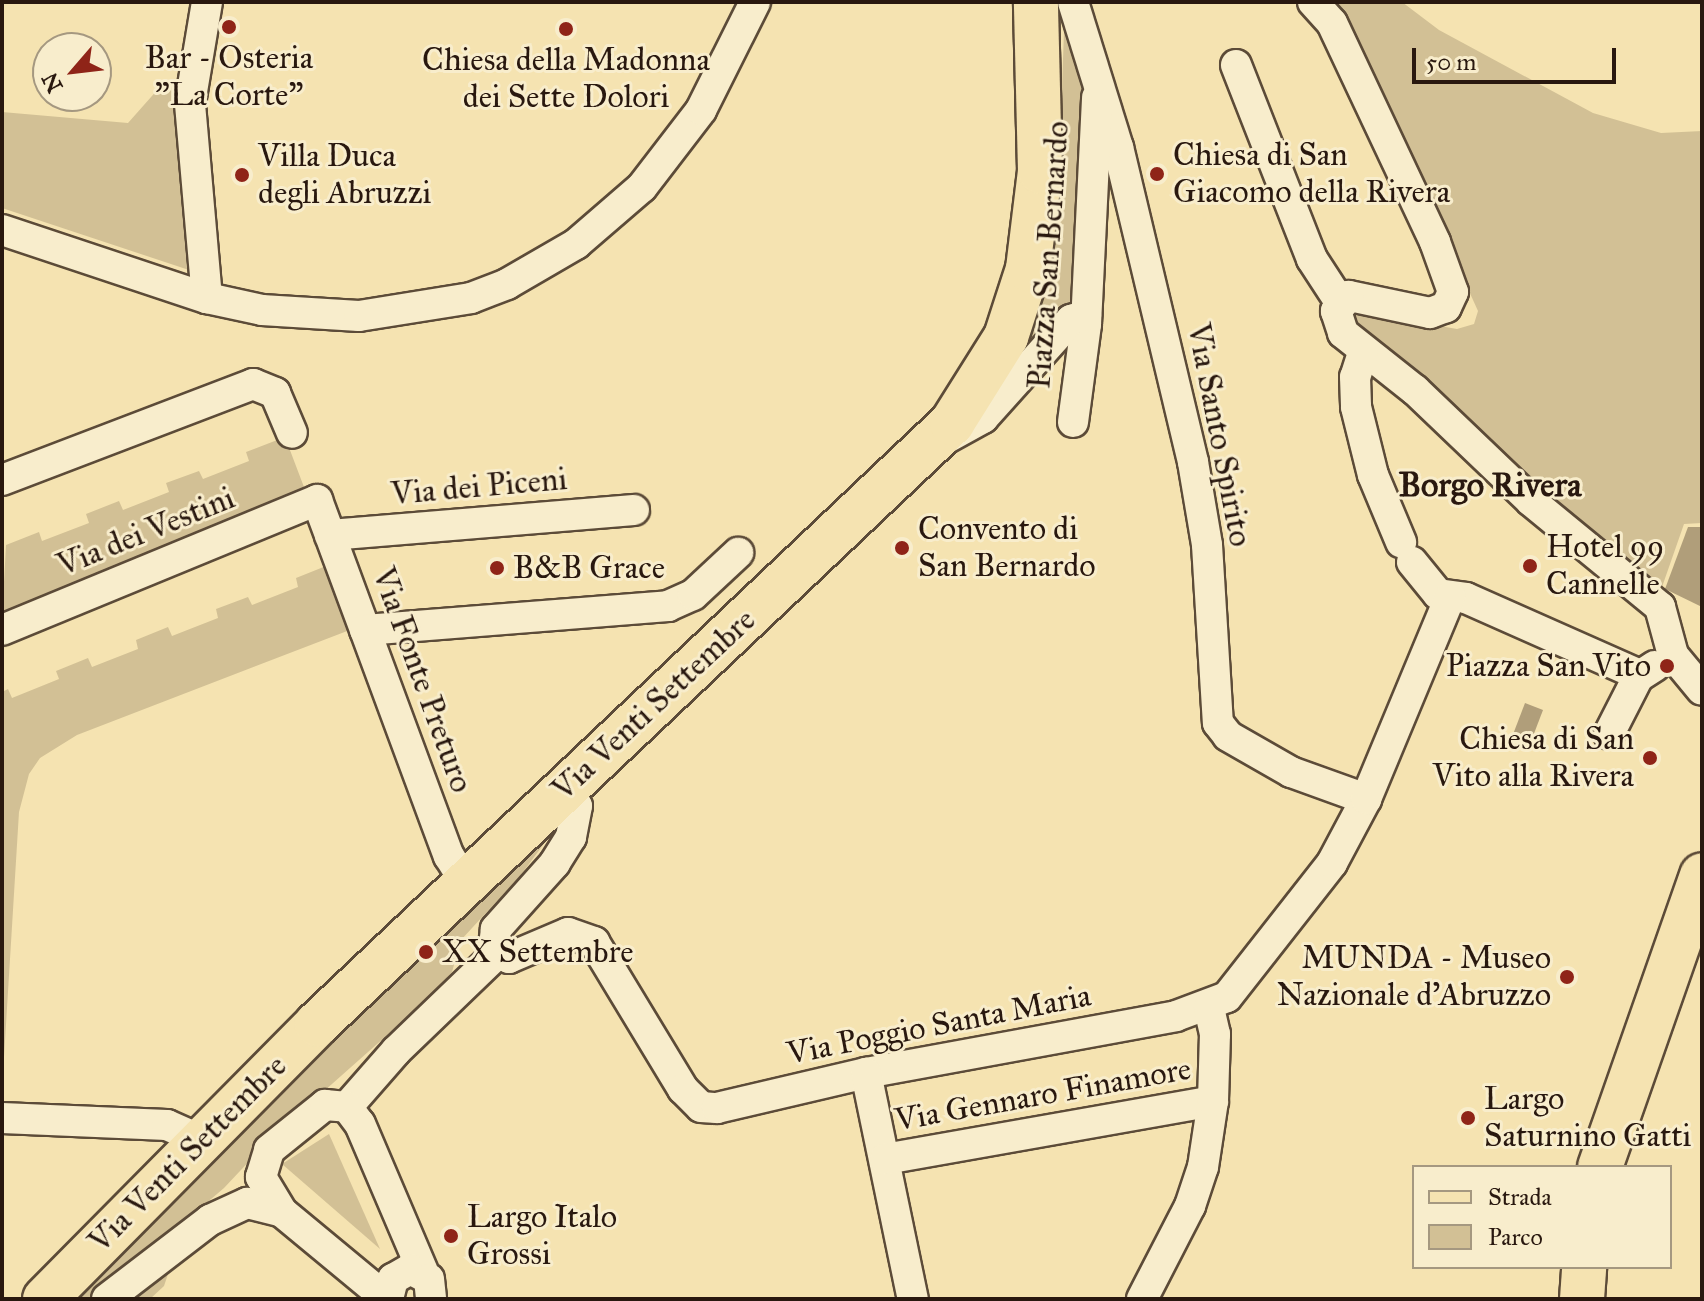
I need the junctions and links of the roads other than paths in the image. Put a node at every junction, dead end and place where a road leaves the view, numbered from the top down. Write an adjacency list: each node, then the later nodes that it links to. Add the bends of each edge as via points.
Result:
1 (207, 2): 9 (street, via 190,104)
2 (755, 2): 9 (street, via 701,110 642,187 576,244 507,284 434,306 359,316 293,314)
3 (1036, 2): 15 (main road, Via Venti Settembre, via 1040,171 1028,269 1013,320 989,369)
4 (1073, 2): 7 (street, Via Santo Spirito)
5 (1313, 2): 10 (street, via 1332,23 1435,242 1453,292 1448,305 1430,313 1355,296)
6 (1236, 65): 10 (street, via 1312,259)
7 (1100, 93): 11 (street, Piazza San Bernardo, via 1093,117); 29 (street, Via Santo Spirito, via 1118,147 1193,462 1207,545 1218,723 1228,736 1291,772)
8 (2, 230): 9 (street)
9 (207, 298)
10 (1340, 302): 12 (street, via 1340,325)
11 (1086, 315): 13 (street, Piazza San Bernardo); 15 (street, via 1071,320 983,418 956,436)
12 (1363, 353): 21 (street, via 1355,377 1356,407 1373,475 1406,552 1429,587); 24 (street, via 1396,373 1498,473 1656,603 1665,614)
13 (1073, 422)
14 (292, 433): 16 (street, via 270,388 253,384)
15 (937, 440): 28 (main road, Via Venti Settembre)
16 (2, 480)
17 (317, 500): 19 (street, Via Fonte Preturo); 22 (street, Via dei Vestini)
18 (634, 510): 19 (street, Via dei Piceni)
19 (330, 535): 23 (street, Via Fonte Preturo)
20 (738, 553): 23 (street, via 693,595 668,606)
21 (1450, 597): 25 (street, via 1466,598); 29 (street, Via Poggio Santa Maria)
22 (2, 630)
23 (365, 630): 31 (street, Via Fonte Preturo, via 449,856)
24 (1673, 655): 25 (street); 26 (street)
25 (1640, 675): 27 (street)
26 (1702, 690)
27 (1609, 734)
28 (566, 788): 31 (main road, Via Venti Settembre); 32 (street, via 577,806 571,837 555,863 496,929 493,942)
29 (1366, 799): 33 (street, Via Poggio Santa Maria, via 1322,879 1241,982)
30 (1702, 875): 40 (main road)
31 (465, 882): 38 (main road, Via Venti Settembre)
32 (498, 953): 34 (street, Via Poggio Santa Maria, via 509,958 568,933 594,942 683,1089 706,1109); 36 (street, via 396,1051)
33 (1209, 1008): 34 (street, Via Poggio Santa Maria); 35 (street, via 1215,1034)
34 (866, 1073): 39 (street)
35 (1213, 1101): 39 (street, Via Gennaro Finamore); 48 (street, via 1194,1196)
36 (347, 1107): 41 (street, via 325,1105 269,1150 261,1177); 43 (street, via 360,1124)
37 (2, 1118): 38 (street, via 167,1125)
38 (201, 1140): 44 (main road, Via Venti Settembre)
39 (885, 1159): 47 (street)
40 (1601, 1165)
41 (282, 1212): 45 (street, via 256,1204 231,1207); 46 (street)
42 (1584, 1269): 49 (main road)
43 (431, 1291): 46 (street, via 410,1269 397,1274)
44 (45, 1299)
45 (107, 1299)
46 (388, 1299)
47 (913, 1299)
48 (1142, 1299)
49 (1582, 1299)

